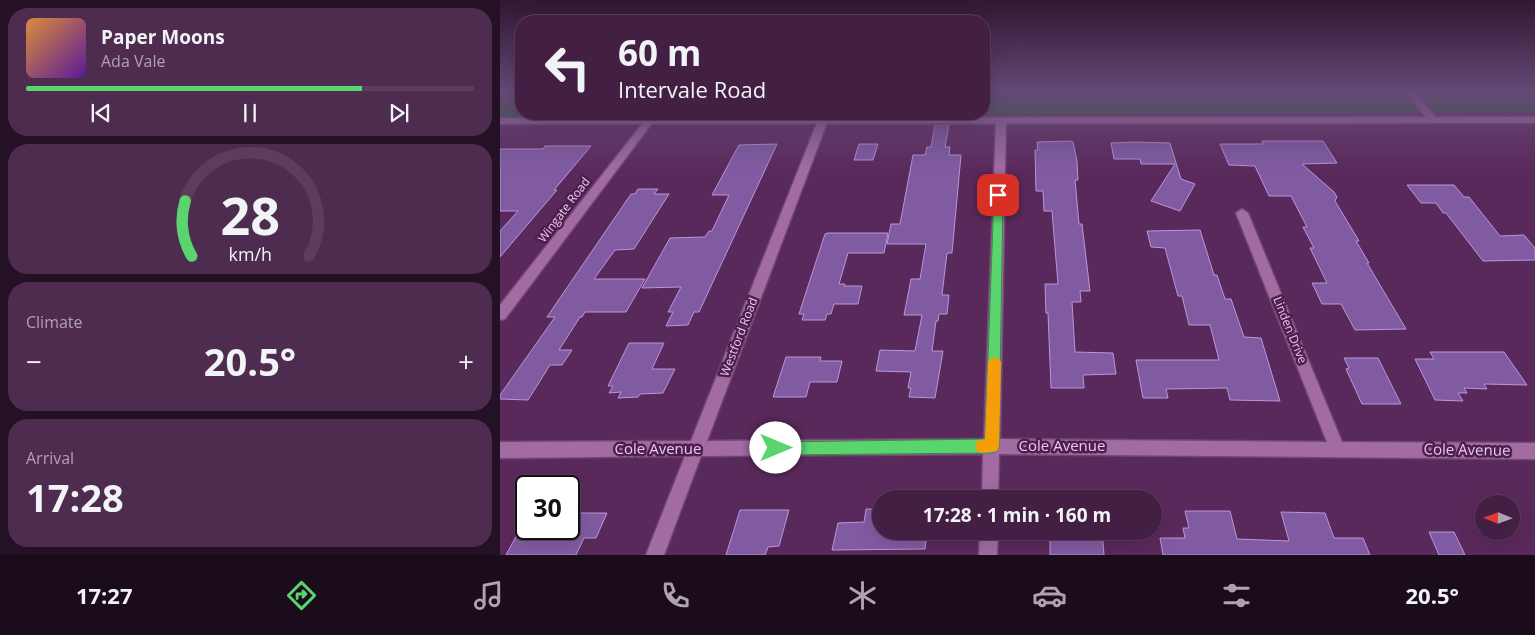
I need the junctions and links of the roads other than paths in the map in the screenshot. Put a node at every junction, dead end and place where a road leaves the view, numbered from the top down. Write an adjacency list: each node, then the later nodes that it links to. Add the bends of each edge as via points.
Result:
1 (823, 120): 2 (street); 5 (street); 11 (street, Westford Road)
2 (1002, 120): 3 (street); 9 (street)
3 (1432, 120): 4 (street)
4 (1535, 120)
5 (649, 121): 6 (street); 8 (street, Wingate Road)
6 (500, 122)
7 (1242, 213): 10 (street, Linden Drive)
8 (500, 315)
9 (992, 446): 10 (street, Cole Avenue); 11 (street, Cole Avenue); 14 (street)
10 (1337, 448): 13 (street, Cole Avenue)
11 (696, 449): 12 (street, Cole Avenue); 16 (street, Westford Road)
12 (500, 450)
13 (1535, 451)
14 (990, 490)
15 (989, 540): 17 (street)
16 (655, 555)
17 (988, 555)

